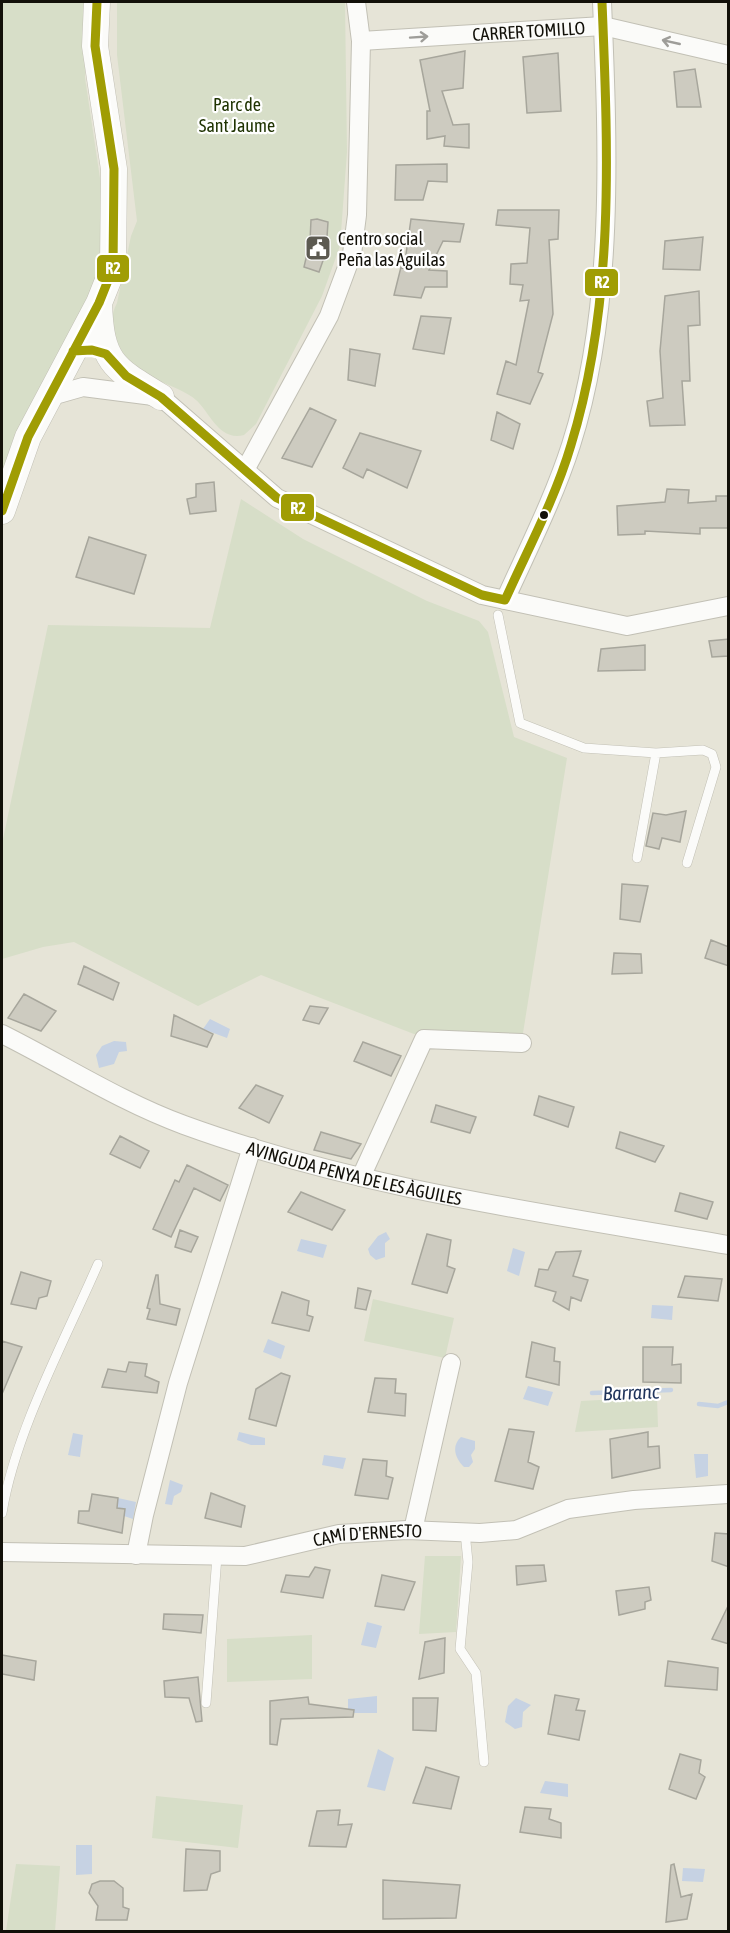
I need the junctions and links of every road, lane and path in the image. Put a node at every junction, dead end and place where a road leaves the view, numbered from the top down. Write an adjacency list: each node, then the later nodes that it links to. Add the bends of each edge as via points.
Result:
1 (97, 2): 7 (street, via 96,46 114,169 112,268)
2 (356, 2): 5 (street)
3 (602, 2): 4 (street)
4 (603, 26): 5 (street, CARRER TOMILLO, one-way to 4); 6 (street, CARRER TOMILLO, one-way to 4); 16 (street, via 607,207 600,294 586,383 572,444)
5 (361, 41): 13 (street, via 357,215 352,254 329,316)
6 (729, 55)
7 (99, 303): 8 (street); 9 (street)
8 (71, 354): 9 (street, via 92,350); 10 (street, via 80,376); 12 (street)
9 (106, 354): 11 (street, via 126,376)
10 (98, 388): 11 (street); 12 (street, via 82,387)
11 (161, 397): 13 (street)
12 (48, 398): 14 (street, via 28,437)
13 (245, 470): 16 (street, via 277,498)
14 (2, 511)
15 (729, 606): 16 (street, via 627,626)
16 (502, 608): 17 (lane, via 520,723 584,748)
17 (656, 753): 18 (lane); 19 (lane, via 703,750 712,754 716,766)
18 (637, 858)
19 (687, 863)
20 (2, 1034): 22 (street, AVINGUDA PENYA DE LES ÀGUILES, via 182,1125)
21 (522, 1043): 23 (street, via 424,1039)
22 (252, 1147): 23 (street, AVINGUDA PENYA DE LES ÀGUILES); 32 (street, via 178,1383)
23 (361, 1177): 24 (street, AVINGUDA PENYA DE LES ÀGUILES)
24 (729, 1245)
25 (98, 1264): 28 (lane, via 11,1470)
26 (451, 1362): 29 (street)
27 (729, 1494): 30 (street, CAMÍ D'ERNESTO, via 568,1509 516,1530)
28 (2, 1513)
29 (413, 1530): 30 (street, CAMÍ D'ERNESTO); 33 (street, CAMÍ D'ERNESTO, via 339,1534 245,1556)
30 (465, 1532): 35 (lane, via 468,1562 460,1649 476,1673)
31 (2, 1552): 32 (street, CAMÍ D'ERNESTO)
32 (136, 1555): 33 (street, CAMÍ D'ERNESTO)
33 (217, 1556): 34 (lane)
34 (206, 1703)
35 (484, 1762)

